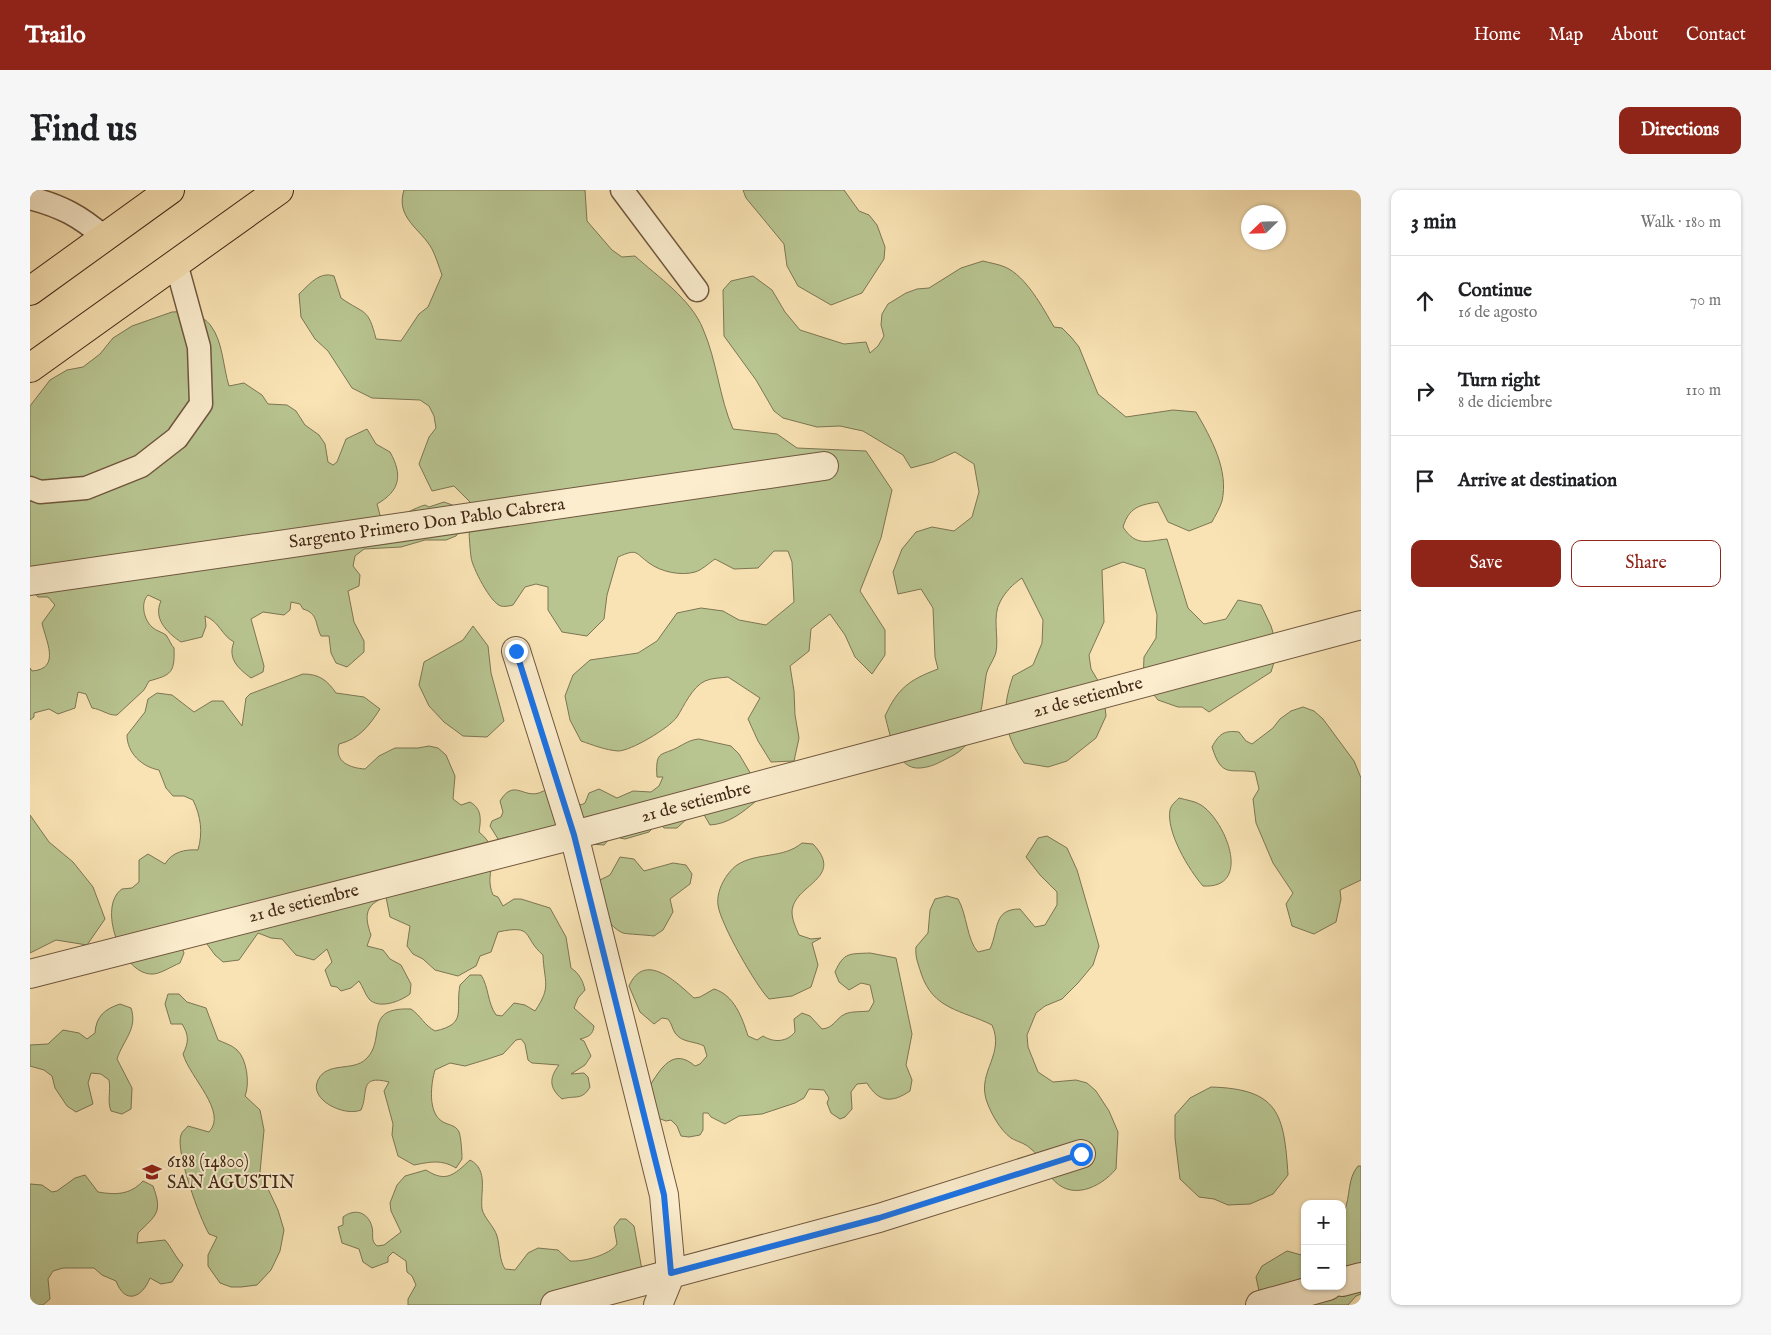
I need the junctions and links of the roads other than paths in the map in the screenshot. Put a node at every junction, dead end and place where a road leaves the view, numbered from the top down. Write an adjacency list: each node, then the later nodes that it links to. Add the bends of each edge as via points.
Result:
1 (170, 190): 5 (highway)
2 (279, 190): 6 (highway)
3 (622, 190): 7 (lane)
4 (30, 198): 5 (lane, via 54,204 82,218)
5 (104, 237): 8 (highway)
6 (176, 263): 9 (highway); 11 (lane, via 199,347 201,404 177,438 141,466 86,488 40,492)
7 (697, 290)
8 (30, 291)
9 (30, 368)
10 (824, 466): 12 (street, Sargento Primero Don Pablo Cabrera)
11 (30, 488)
12 (30, 581)
13 (1361, 625): 15 (street, 21 de setiembre)
14 (516, 651): 15 (street)
15 (574, 835): 16 (street, 21 de setiembre); 18 (street, via 664,1195)
16 (30, 974)
17 (1081, 1154): 18 (street, via 879,1218)
18 (671, 1273): 22 (street); 23 (street)
19 (1361, 1277): 20 (street)
20 (1346, 1281)
21 (1314, 1290): 24 (street)
22 (556, 1305)
23 (658, 1305)
24 (1260, 1305)

